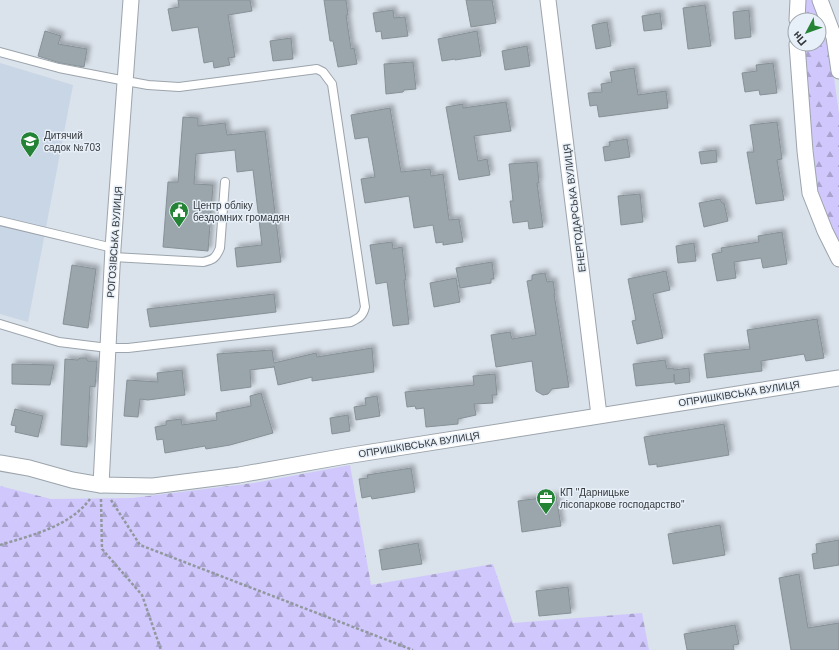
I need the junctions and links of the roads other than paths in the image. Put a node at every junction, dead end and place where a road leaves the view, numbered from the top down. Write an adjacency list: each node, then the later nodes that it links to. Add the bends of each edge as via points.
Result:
1 (131, 0): 9 (street, РОГОЗІВСЬКА ВУЛИЦЯ)
2 (548, 0): 17 (street, ЕНЕРГОДАРСЬКА ВУЛИЦЯ)
3 (798, 0): 5 (street)
4 (820, 0): 8 (street, via 834,37)
5 (797, 12)
6 (0, 52): 9 (lane, via 59,68)
7 (798, 52): 13 (street, via 810,193)
8 (839, 71)
9 (126, 81): 12 (street, РОГОЗІВСЬКА ВУЛИЦЯ); 15 (lane, via 179,87 317,70 323,72 332,84 365,307 360,318 351,322 128,348)
10 (225, 182): 12 (lane, via 220,248 212,260 203,262)
11 (0, 221): 12 (lane)
12 (113, 252): 15 (street, РОГОЗІВСЬКА ВУЛИЦЯ)
13 (839, 259)
14 (0, 324): 15 (lane, via 59,342)
15 (108, 348): 19 (street, РОГОЗІВСЬКА ВУЛИЦЯ)
16 (839, 378): 17 (street, ОПРИШКІВСЬКА ВУЛИЦЯ)
17 (599, 415): 19 (street, ОПРИШКІВСЬКА ВУЛИЦЯ, via 239,475 153,486)
18 (0, 463): 19 (street, ОПРИШКІВСЬКА ВУЛИЦЯ)
19 (101, 485)

